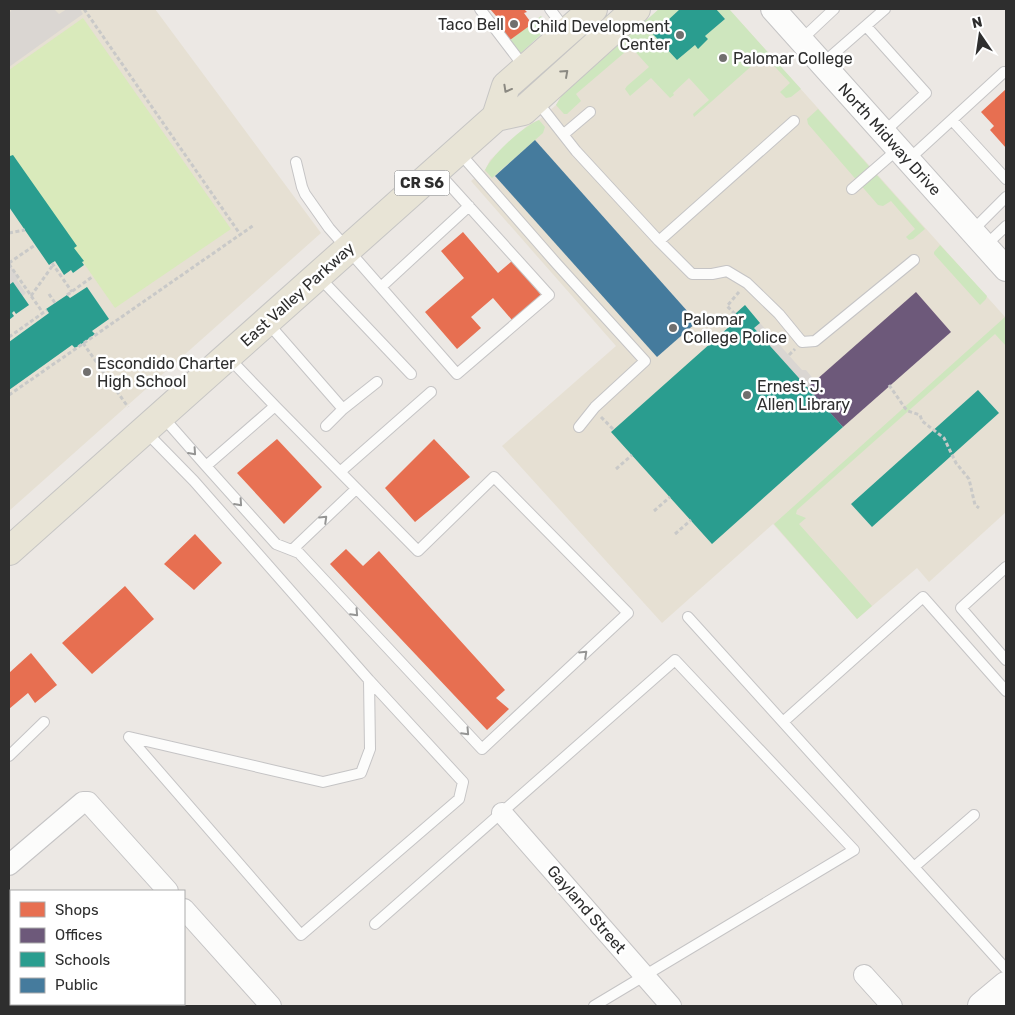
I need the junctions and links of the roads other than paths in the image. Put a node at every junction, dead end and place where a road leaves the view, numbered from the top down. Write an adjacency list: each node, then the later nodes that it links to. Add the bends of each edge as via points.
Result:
1 (480, 9): 12 (lane)
2 (550, 9): 9 (lane)
3 (593, 9): 9 (main road)
4 (636, 9): 14 (main road, East Valley Parkway / CR S6, one-way to 4)
5 (773, 9): 10 (street, North Midway Drive)
6 (834, 9): 10 (lane)
7 (885, 9): 8 (lane)
8 (866, 26): 11 (lane); 20 (lane, via 926,92)
9 (567, 32): 12 (main road)
10 (801, 40): 11 (street, North Midway Drive)
11 (822, 64): 20 (street, North Midway Drive)
12 (526, 69): 16 (main road, one-way to 16, via 506,86)
13 (1004, 72): 17 (lane)
14 (536, 99): 16 (main road, East Valley Parkway / CR S6, via 523,110); 19 (lane)
15 (590, 112): 19 (lane)
16 (496, 117): 21 (main road, East Valley Parkway / CR S6)
17 (952, 120): 20 (lane); 24 (lane)
18 (794, 121): 30 (lane)
19 (564, 134): 30 (lane)
20 (897, 147): 25 (lane); 29 (street, North Midway Drive)
21 (458, 150): 23 (main road, East Valley Parkway / CR S6); 45 (lane, via 644,361 595,407)
22 (296, 162): 31 (lane, via 305,194)
23 (436, 170): 27 (lane); 31 (main road, East Valley Parkway / CR S6)
24 (1006, 179)
25 (852, 188)
26 (1006, 197): 29 (lane)
27 (469, 206): 35 (lane); 35 (lane, via 549,295 458,374)
28 (1006, 226): 29 (lane)
29 (979, 238): 33 (street, North Midway Drive)
30 (659, 241): 32 (lane, via 692,274 727,271 747,283 802,342 815,341)
31 (347, 249): 34 (main road, East Valley Parkway / CR S6); 35 (lane)
32 (914, 260)
33 (1006, 269)
34 (318, 275): 36 (main road, East Valley Parkway / CR S6); 38 (lane)
35 (381, 287)
36 (266, 322): 37 (main road, East Valley Parkway / CR S6); 42 (lane)
37 (227, 356): 41 (lane); 43 (main road, East Valley Parkway / CR S6)
38 (411, 374)
39 (377, 382): 42 (lane)
40 (431, 392): 47 (lane)
41 (275, 406): 46 (lane); 47 (lane)
42 (343, 409): 44 (lane)
43 (153, 423): 46 (lane, one-way to 46); 50 (main road, East Valley Parkway / CR S6); 54 (lane, via 194,482)
44 (326, 426)
45 (579, 427)
46 (206, 466): 49 (lane, one-way to 49, via 276,544)
47 (340, 472): 48 (lane)
48 (356, 489): 49 (lane, one-way to 48); 49 (lane, one-way to 48, via 299,553 482,749 628,613 494,477 418,551)
49 (292, 550)
50 (9, 551)
51 (1006, 567): 53 (lane, via 961,608)
52 (688, 616): 57 (lane)
53 (1006, 660)
54 (369, 680): 54 (lane, via 463,782 459,799 301,935 129,737 324,782 342,778 360,773 370,748)
55 (1006, 692): 57 (lane, via 923,597)
56 (44, 722): 58 (lane)
57 (782, 722): 62 (lane)
58 (9, 756)
59 (502, 813): 65 (lane); 68 (street, Gayland Street); 68 (lane, via 675,660 854,850)
60 (974, 815): 62 (lane)
61 (9, 865): 63 (street, via 82,802 88,802)
62 (914, 867): 66 (lane)
63 (167, 890)
64 (188, 922): 70 (street)
65 (375, 924)
66 (1006, 970)
67 (864, 975): 73 (street)
68 (645, 976): 71 (lane); 72 (street, Gayland Street)
69 (1006, 986): 74 (main road)
70 (271, 1006)
71 (594, 1006)
72 (671, 1006)
73 (892, 1006)
74 (982, 1006)

